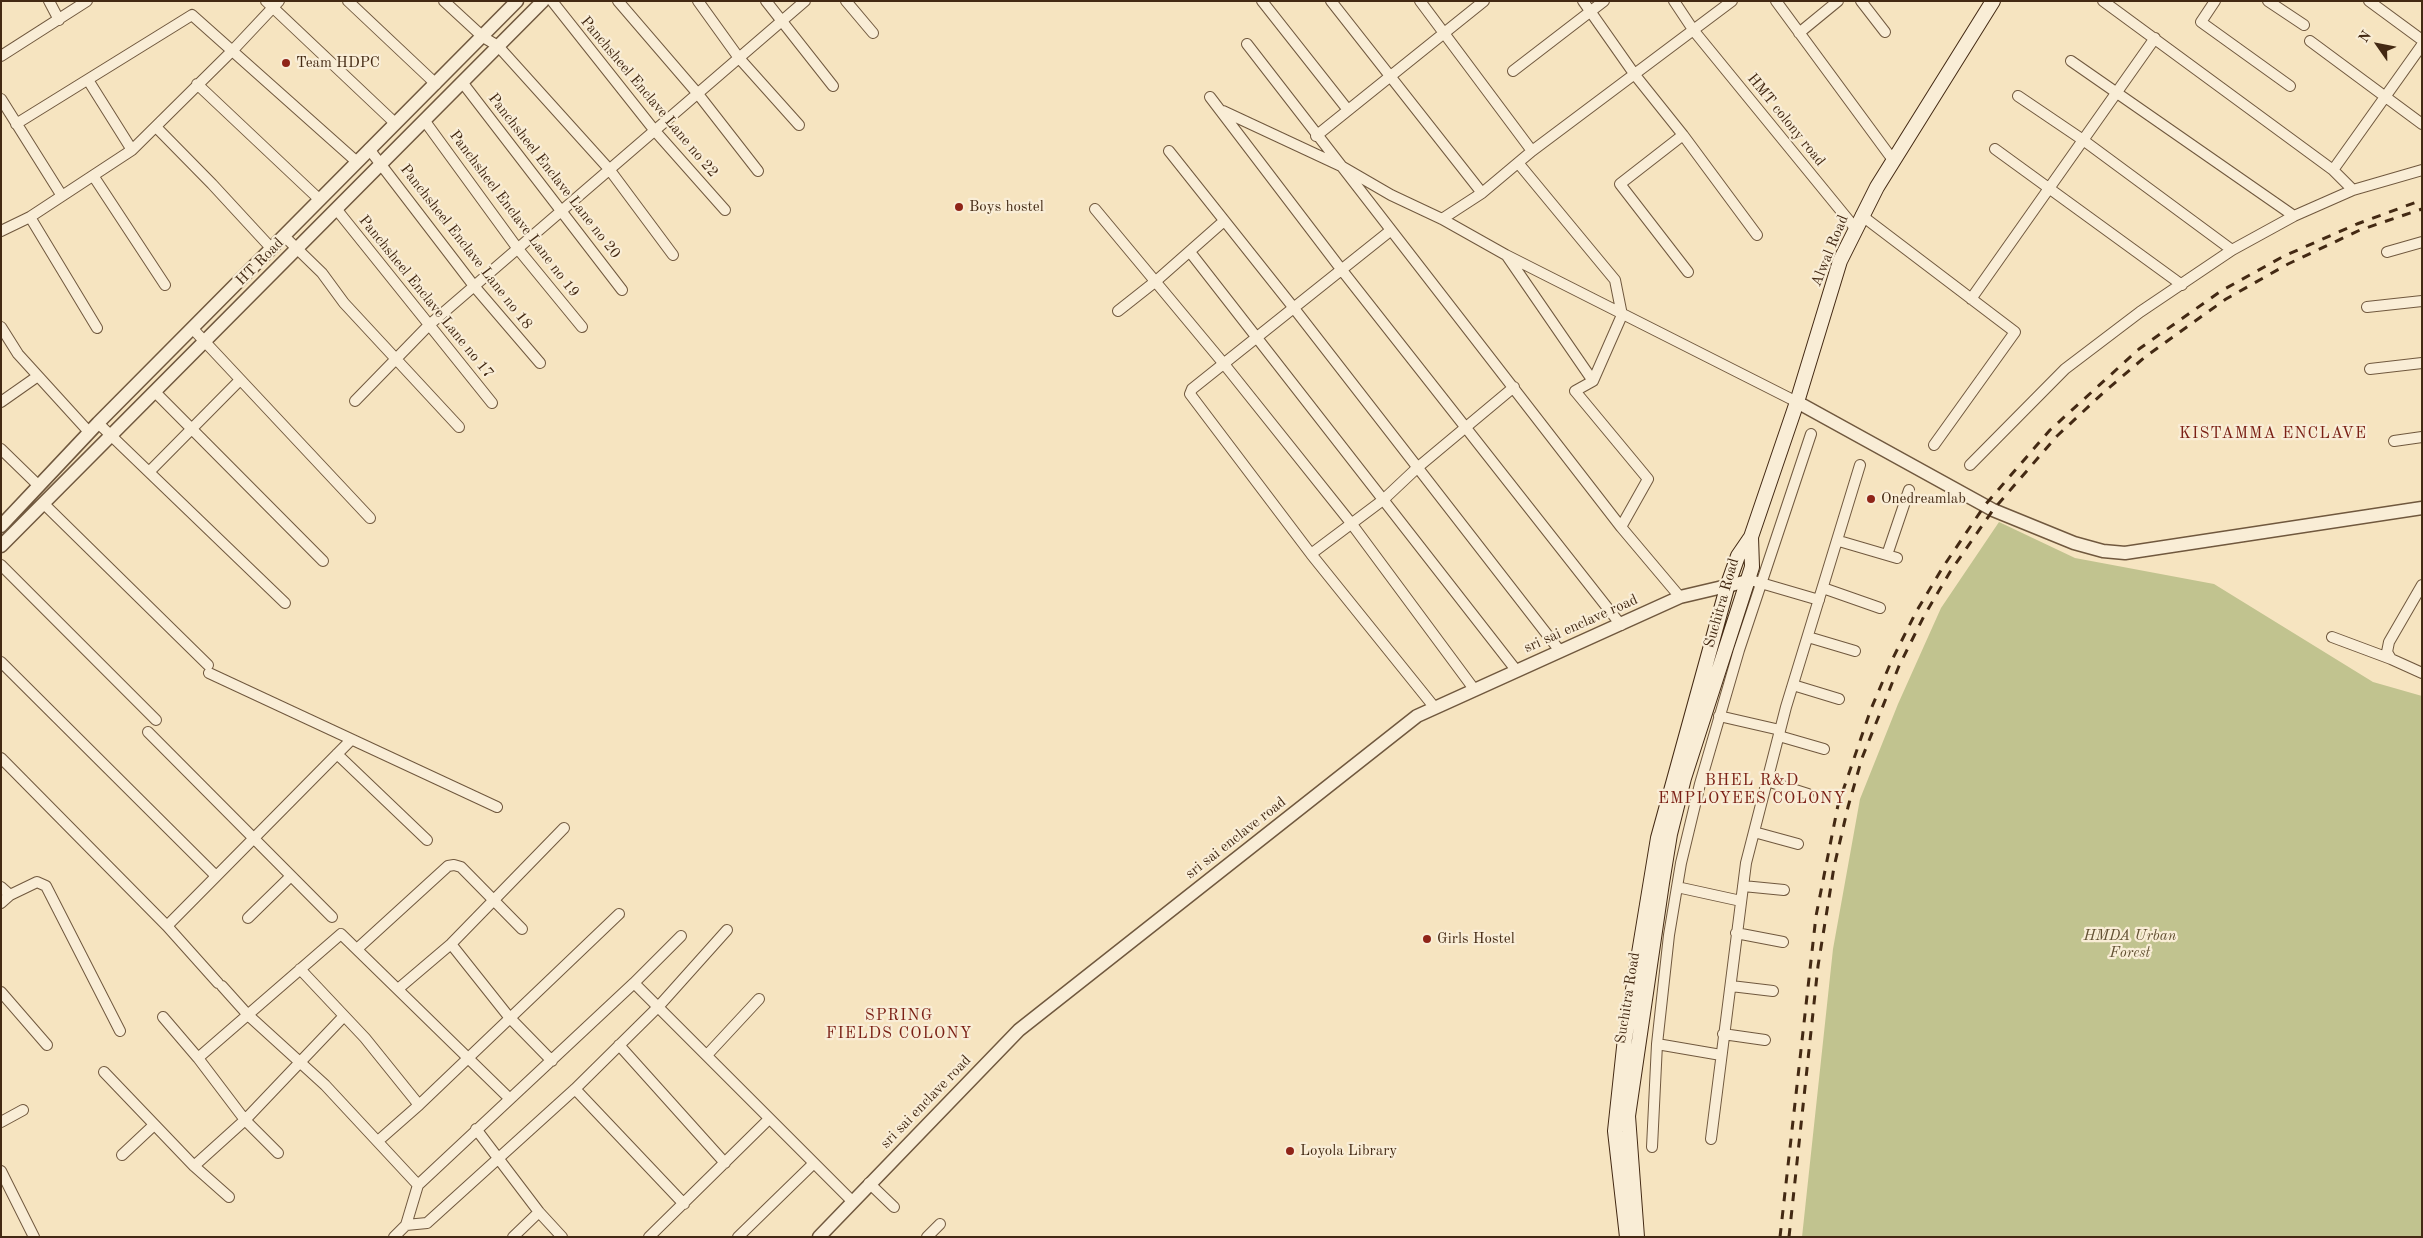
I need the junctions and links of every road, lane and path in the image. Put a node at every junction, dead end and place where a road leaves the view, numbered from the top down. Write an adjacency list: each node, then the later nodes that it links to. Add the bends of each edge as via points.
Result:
1 (49, 1): 31 (street)
2 (88, 1): 31 (street)
3 (348, 1): 56 (street)
4 (444, 1): 39 (street)
5 (517, 1): 39 (street, HT Road)
6 (543, 1): 45 (street, HT Road)
7 (552, 1): 73 (street, Panchsheel Enclave Lane no 22)
8 (618, 1): 60 (street)
9 (698, 1): 48 (street)
10 (766, 1): 32 (street)
11 (805, 1): 32 (street)
12 (846, 1): 36 (street)
13 (1262, 1): 66 (street)
14 (1332, 1): 52 (street)
15 (1420, 1): 37 (street)
16 (1484, 1): 37 (street)
17 (1583, 1): 30 (street)
18 (1604, 1): 30 (street)
19 (1674, 1): 34 (street, HMT colony road)
20 (1732, 1): 34 (street)
21 (1776, 1): 38 (street)
22 (1838, 1): 38 (street)
23 (1861, 1): 35 (street)
24 (1993, 1): 82 (main road, Alwal Road)
25 (2103, 1): 40 (street)
26 (2215, 1): 58 (street, via 2201,22)
27 (2268, 1): 33 (street)
28 (2369, 1): 41 (street)
29 (273, 3): 46 (street); 68 (street)
30 (1591, 11): 50 (street); 51 (street)
31 (59, 20): 47 (street)
32 (782, 22): 48 (street); 57 (street)
33 (2304, 25)
34 (1694, 31): 51 (street); 106 (street, HMT colony road)
35 (1885, 32)
36 (872, 33)
37 (1444, 33): 52 (street); 81 (street)
38 (1800, 34): 82 (street)
39 (483, 37): 45 (street); 56 (street, HT Road)
40 (2155, 38): 59 (street); 88 (street)
41 (2422, 40)
42 (2310, 41): 63 (street)
43 (1247, 44): 75 (street)
44 (2422, 45): 63 (street)
45 (498, 46): 54 (street, HT Road); 87 (street)
46 (233, 50): 53 (street, via 192,15); 55 (street); 83 (street)
47 (1, 56)
48 (739, 58): 60 (street); 71 (street)
49 (2071, 61): 59 (street)
50 (1513, 71)
51 (1635, 75): 74 (street); 81 (street)
52 (1390, 76): 66 (street); 94 (street)
53 (88, 80): 69 (street); 79 (street)
54 (462, 82): 67 (street, HT Road); 98 (street, Panchsheel Enclave Lane no 20)
55 (197, 84): 72 (street); 96 (street)
56 (436, 84): 68 (street, HT Road)
57 (833, 86)
58 (2290, 86)
59 (2117, 92): 76 (street); 102 (street)
60 (698, 94): 73 (street); 90 (street)
61 (1210, 96): 65 (street)
62 (2018, 96): 76 (street)
63 (2384, 96): 70 (street); 88 (street)
64 (1, 99): 69 (street)
65 (1222, 110): 86 (street); 120 (street)
66 (1348, 110): 75 (street)
67 (424, 120): 84 (street, HT Road); 113 (street, Panchsheel Enclave Lane no 19)
68 (395, 123): 77 (street, HT Road)
69 (16, 124): 95 (street)
70 (2422, 124)
71 (799, 125)
72 (156, 127): 79 (street); 114 (street)
73 (655, 130): 87 (street); 99 (street, Panchsheel Enclave Lane no 22)
74 (1683, 135): 109 (street); 121 (street, via 1620,184)
75 (1316, 136): 86 (street)
76 (2083, 140): 92 (street); 115 (street)
77 (369, 149): 83 (street, HT Road); 84 (street, Panchsheel Enclave Lane no 18)
78 (1995, 149): 92 (street)
79 (132, 150): 91 (street)
80 (1169, 151): 105 (street)
81 (1532, 151): 85 (street)
82 (1893, 160): 101 (main road, Alwal Road)
83 (357, 162): 96 (street, HT Road)
84 (380, 164): 97 (street, HT Road); 125 (street, Panchsheel Enclave Lane no 18)
85 (1520, 164): 94 (street); 132 (street, via 1615,280)
86 (1341, 166): 104 (street); 108 (street)
87 (609, 169): 98 (street); 118 (street)
88 (2333, 170): 93 (street)
89 (2422, 170): 93 (street)
90 (758, 171)
91 (94, 176): 95 (street); 123 (street)
92 (2050, 188): 124 (street); 127 (street)
93 (2353, 190): 102 (street)
94 (1482, 193): 104 (street)
95 (62, 196): 103 (street)
96 (320, 200): 110 (street, HT Road)
97 (336, 210): 112 (street, HT Road); 133 (street, Panchsheel Enclave Lane no 17)
98 (562, 210): 113 (street); 126 (street, Panchsheel Enclave Lane no 20)
99 (725, 210)
100 (1095, 210): 122 (street)
101 (1861, 216): 106 (main road, Alwal Road); 127 (street)
102 (2294, 216): 115 (street)
103 (30, 217): 107 (street); 136 (street)
104 (1442, 219): 119 (street)
105 (1224, 221): 116 (street); 129 (street)
106 (1855, 228): 152 (main road, Alwal Road, via 1837,267)
107 (1, 231)
108 (1390, 231): 120 (street); 148 (street)
109 (1757, 234)
110 (285, 237): 112 (street); 114 (street, HT Road)
111 (2422, 242): 117 (street)
112 (297, 248): 139 (street, HT Road); 140 (street)
113 (518, 248): 125 (street); 134 (street, Panchsheel Enclave Lane no 19)
114 (272, 249): 137 (street, HT Road)
115 (2232, 250): 124 (street)
116 (1190, 252): 122 (street); 138 (street)
117 (2387, 252)
118 (673, 255)
119 (1506, 255): 132 (street); 147 (street)
120 (1341, 269): 129 (street); 156 (street)
121 (1688, 272)
122 (1156, 281): 131 (street); 143 (street)
123 (164, 285)
124 (2182, 285): 166 (street, via 2140,312 2065,369)
125 (474, 286): 133 (street); 141 (street, Panchsheel Enclave Lane no 18)
126 (622, 290)
127 (1972, 299): 163 (street, via 2015,332)
128 (2422, 301): 130 (street)
129 (1293, 307): 138 (street); 167 (street)
130 (2367, 307)
131 (1118, 311)
132 (1622, 315): 147 (street); 152 (street)
133 (429, 325): 140 (street); 153 (street, Panchsheel Enclave Lane no 17)
134 (582, 326)
135 (1, 327): 145 (street, via 18,354)
136 (97, 328)
137 (192, 328): 139 (street); 154 (street, HT Road)
138 (1258, 338): 143 (street); 171 (street)
139 (203, 342): 146 (street); 149 (street, HT Road)
140 (394, 359): 150 (street); 155 (street)
141 (540, 363)
142 (2422, 363): 144 (street)
143 (1224, 364): 175 (street); 181 (street, via 1190,394)
144 (2370, 369)
145 (38, 376): 151 (street); 158 (street)
146 (240, 380): 157 (street); 174 (street)
147 (1593, 381): 177 (street, via 1575,391 1648,479)
148 (1514, 387): 156 (street); 177 (street)
149 (155, 392): 157 (street); 160 (street, HT Road)
150 (355, 401)
151 (1, 402)
152 (1797, 402): 173 (street, via 1993,510 2074,543 2103,551 2124,553); 178 (main road, Alwal Road)
153 (492, 403)
154 (98, 423): 158 (street, HT Road); 160 (street)
155 (459, 427)
156 (1467, 428): 167 (street); 194 (street)
157 (192, 429): 168 (street); 184 (street)
158 (89, 432): 169 (street, HT Road)
159 (1811, 434): 186 (street)
160 (111, 436): 168 (street); 172 (street, HT Road)
161 (2422, 437): 162 (street)
162 (2394, 442)
163 (1934, 445)
164 (1, 449): 169 (street)
165 (1860, 465): 179 (street)
166 (1970, 465)
167 (1417, 468): 171 (street); 197 (street)
168 (149, 472): 192 (street)
169 (39, 486): 176 (street, HT Road)
170 (1908, 490): 182 (street)
171 (1383, 500): 175 (street); 201 (street)
172 (44, 504): 180 (street, HT Road); 211 (street, via 208,669)
173 (2422, 508)
174 (370, 518)
175 (1351, 523): 181 (street); 204 (street)
176 (1, 526)
177 (1621, 527): 190 (street)
178 (1751, 537): 186 (main road, Suchitra Road); 187 (main road, Suchitra Road, via 1738,556)
179 (1839, 541): 182 (street); 189 (street)
180 (1, 546)
181 (1311, 554): 206 (street)
182 (1887, 555): 183 (street)
183 (1897, 558)
184 (323, 561)
185 (1, 565): 208 (street)
186 (1754, 581): 187 (street, sri sai enclave road); 191 (street); 207 (street); 290 (main road, Suchitra Road, via 1684,778 1670,834 1630,1092)
187 (1728, 584): 190 (street, sri sai enclave road); 290 (main road, Suchitra Road, via 1658,838 1625,1038 1615,1131 1616,1160)
188 (2422, 585): 199 (street, via 2390,642 2387,652)
189 (1823, 588): 191 (street); 193 (street)
190 (1680, 597): 194 (street, sri sai enclave road)
191 (1819, 600): 195 (street)
192 (285, 603)
193 (1880, 608)
194 (1621, 625): 197 (street, sri sai enclave road)
195 (1808, 637): 198 (street); 203 (street)
196 (2332, 637): 199 (street)
197 (1560, 651): 201 (street, sri sai enclave road)
198 (1855, 651)
199 (2390, 659): 202 (street)
200 (1, 662): 223 (street)
201 (1516, 670): 204 (street, sri sai enclave road)
202 (2422, 673)
203 (1793, 685): 205 (street); 210 (street)
204 (1474, 689): 206 (street, sri sai enclave road)
205 (1839, 699)
206 (1435, 708): 288 (street, sri sai enclave road, via 1416,716 1019,1030)
207 (1719, 716): 210 (street); 225 (street)
208 (156, 720)
209 (148, 732): 220 (street)
210 (1780, 733): 212 (street); 215 (street)
211 (350, 741): 213 (street); 217 (street)
212 (1824, 749)
213 (338, 754): 220 (street); 221 (street)
214 (1, 758): 236 (street)
215 (1767, 781): 216 (street); 219 (street)
216 (1808, 794)
217 (497, 808)
218 (564, 828): 230 (street)
219 (1754, 832): 222 (street); 226 (street)
220 (254, 838): 223 (street); 224 (street)
221 (427, 840)
222 (1798, 844)
223 (216, 876): 236 (street)
224 (291, 876): 234 (street); 235 (street)
225 (1677, 886): 231 (street); 259 (street)
226 (1743, 886): 228 (street); 231 (street)
227 (1, 887): 229 (street)
228 (1784, 890)
229 (10, 895): 232 (street); 256 (street, via 37,882 46,886)
230 (494, 900): 237 (street); 242 (street); 243 (street, via 461,867 448,866)
231 (1741, 901): 239 (street)
232 (1, 903)
233 (619, 914): 255 (street)
234 (332, 917)
235 (248, 918)
236 (167, 926): 252 (street)
237 (522, 929)
238 (727, 930): 251 (street)
239 (1736, 933): 241 (street); 246 (street)
240 (681, 936): 245 (street)
241 (1783, 942)
242 (451, 944): 247 (street); 255 (street)
243 (357, 949): 244 (street, via 341,934); 247 (street)
244 (300, 969): 252 (street); 253 (street)
245 (634, 982): 251 (street); 267 (street)
246 (1731, 986): 248 (street); 257 (street)
247 (398, 989): 265 (street)
248 (1773, 991)
249 (1, 992): 260 (street)
250 (759, 999): 262 (street)
251 (659, 1006): 261 (street); 262 (street)
252 (248, 1015): 264 (street); 266 (street)
253 (344, 1016): 266 (street); 271 (street)
254 (163, 1017): 264 (street)
255 (509, 1018): 265 (street); 267 (street)
256 (120, 1031)
257 (1723, 1034): 258 (street); 263 (street)
258 (1766, 1040)
259 (1657, 1044): 263 (street); 280 (street)
260 (46, 1045)
261 (619, 1046): 269 (street); 284 (street)
262 (707, 1055): 273 (street)
263 (1721, 1055): 278 (street)
264 (198, 1058): 274 (street)
265 (467, 1058): 270 (street); 271 (street)
266 (300, 1061): 274 (street); 279 (street)
267 (552, 1061): 270 (street)
268 (104, 1072): 276 (street)
269 (575, 1089): 283 (street); 293 (street)
270 (510, 1100): 277 (street)
271 (419, 1105): 279 (street)
272 (23, 1110): 275 (street)
273 (769, 1119): 284 (street); 285 (street)
274 (245, 1120): 281 (street); 286 (street)
275 (1, 1122)
276 (154, 1125): 282 (street); 286 (street)
277 (476, 1129): 283 (street); 289 (street)
278 (1711, 1139)
279 (378, 1141): 289 (street)
280 (1652, 1147)
281 (278, 1153)
282 (122, 1155)
283 (498, 1159): 295 (street); 297 (street, via 426,1223)
284 (725, 1163): 293 (street)
285 (813, 1164): 292 (street); 303 (street)
286 (194, 1166): 291 (street)
287 (1, 1171): 299 (street)
288 (869, 1183): 292 (street, sri sai enclave road); 294 (street)
289 (418, 1185): 297 (street)
290 (1628, 1196): 306 (main road, Suchitra Road); 307 (main road, Suchitra Road)
291 (229, 1197)
292 (852, 1201): 304 (street, sri sai enclave road)
293 (684, 1204): 298 (street)
294 (894, 1207)
295 (540, 1212): 301 (street); 302 (street)
296 (940, 1224): 305 (street)
297 (406, 1225): 300 (street)
298 (652, 1236)
299 (34, 1237)
300 (394, 1237)
301 (513, 1237)
302 (562, 1237)
303 (738, 1237)
304 (819, 1237)
305 (927, 1237)
306 (1627, 1237)
307 (1638, 1237)

